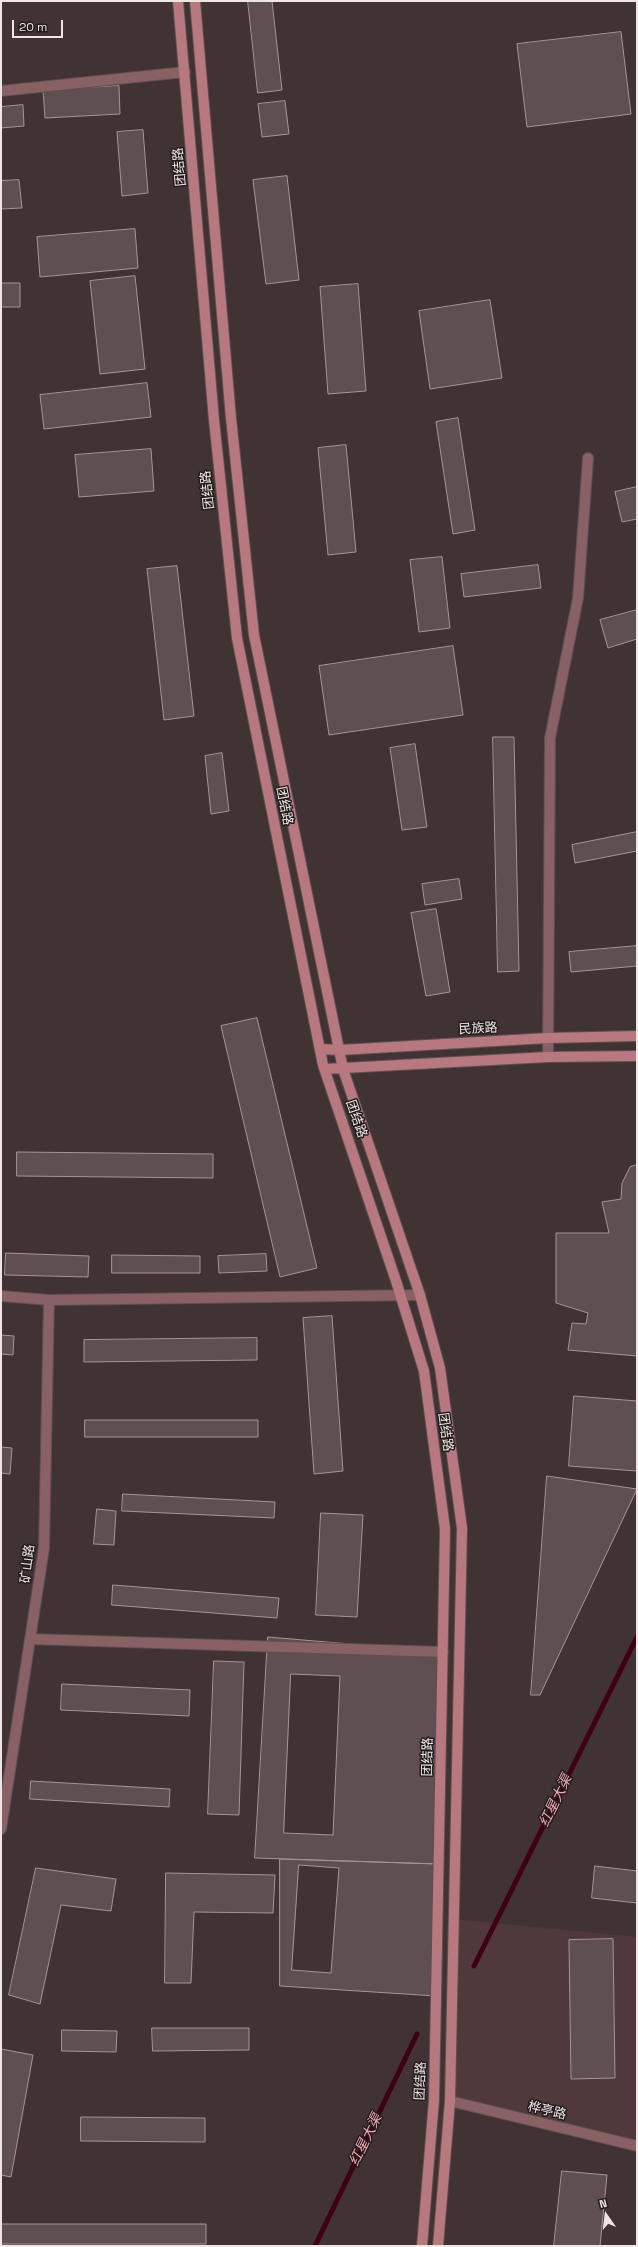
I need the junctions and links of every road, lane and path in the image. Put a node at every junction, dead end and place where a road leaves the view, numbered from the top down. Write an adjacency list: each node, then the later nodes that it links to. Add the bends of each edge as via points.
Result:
1 (178, 1): 3 (main road, 团结路)
2 (194, 1): 9 (main road, 团结路, via 231,418 254,635)
3 (185, 72): 4 (street); 8 (main road, 团结路, via 214,420 237,638)
4 (1, 91)
5 (588, 458): 7 (street, via 578,598 550,738)
6 (637, 1036): 7 (main road, 民族路)
7 (548, 1038): 9 (main road, 民族路); 11 (street)
8 (320, 1049): 9 (main road, 民族路); 12 (main road, 团结路)
9 (340, 1050): 13 (main road, 团结路)
10 (637, 1056): 11 (main road)
11 (548, 1057): 13 (main road)
12 (325, 1069): 13 (main road); 14 (main road, 团结路)
13 (344, 1069): 15 (main road, 团结路)
14 (401, 1295): 15 (street); 17 (street); 19 (main road, 团结路, via 424,1371 445,1529)
15 (420, 1295): 21 (main road, 团结路, via 440,1368 462,1528)
16 (1, 1296): 17 (street)
17 (49, 1300): 18 (street, 矿山路, via 44,1548)
18 (30, 1639): 19 (street); 20 (street, 矿山路)
19 (443, 1652): 23 (main road, 团结路, via 434,2100)
20 (1, 1829)
21 (450, 2101): 22 (street, 桦亭路); 24 (main road, 团结路)
22 (637, 2146)
23 (422, 2246)
24 (438, 2246)

